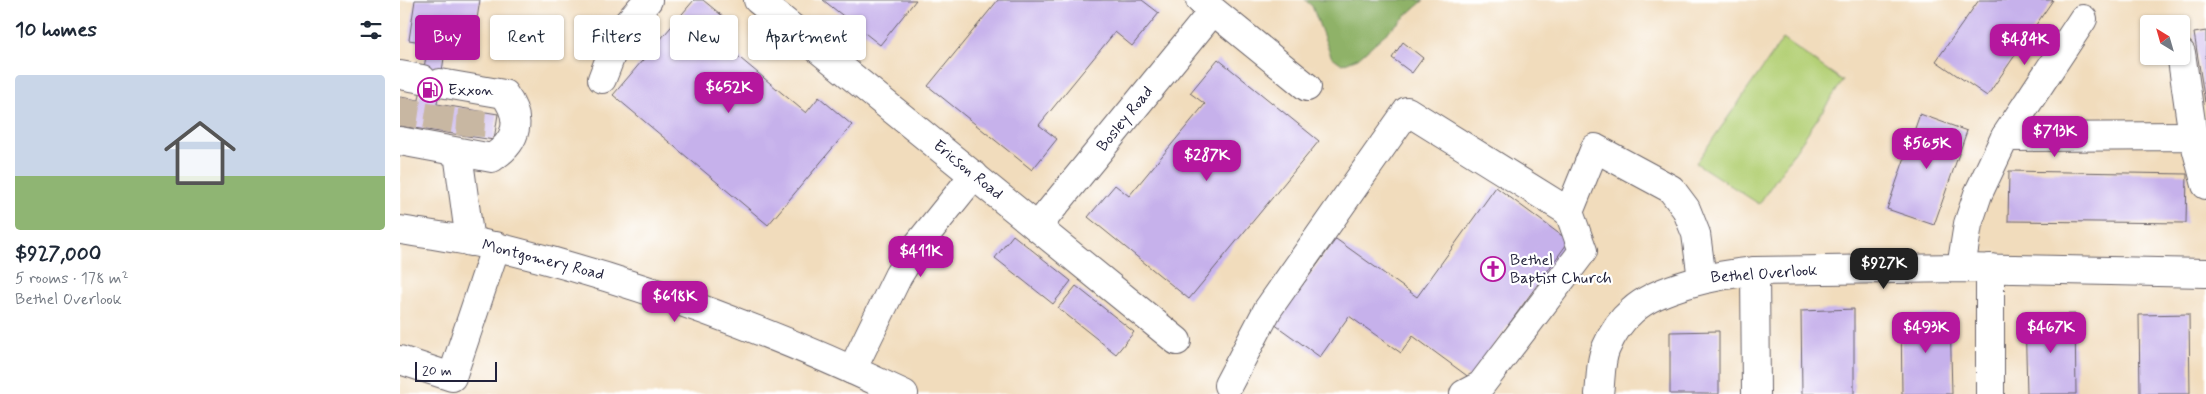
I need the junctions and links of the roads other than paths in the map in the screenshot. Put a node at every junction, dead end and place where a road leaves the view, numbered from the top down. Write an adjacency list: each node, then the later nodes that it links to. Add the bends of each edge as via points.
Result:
1 (648, 0): 6 (street, via 620,32)
2 (758, 0): 12 (street, Ericson Road)
3 (1206, 5): 7 (street); 15 (street, Bosley Road)
4 (2083, 19): 11 (street)
5 (2183, 65): 10 (street)
6 (602, 79)
7 (1306, 87)
8 (441, 109): 9 (street); 17 (street)
9 (401, 136)
10 (2193, 136): 11 (street); 13 (street)
11 (2005, 137): 19 (street, via 1978,194 1968,224)
12 (974, 175): 15 (street, Ericson Road); 26 (street, via 916,247 898,276)
13 (2206, 185)
14 (1569, 212): 23 (street, via 1595,148 1671,189 1686,209 1696,234); 27 (street, via 1407,111 1268,309); 30 (street, via 1583,251 1481,385)
15 (1038, 227): 24 (street, Ericson Road)
16 (400, 230): 17 (street, Montgomery Road)
17 (470, 242): 18 (street, Montgomery Road)
18 (496, 246): 26 (street, Montgomery Road, via 610,278 716,315); 28 (street)
19 (1961, 268): 20 (street, Bethel Overlook); 21 (street, Bethel Overlook)
20 (1990, 268): 22 (street, Bethel Overlook); 33 (street)
21 (1755, 272): 23 (street, Bethel Overlook); 32 (street)
22 (2206, 273)
23 (1702, 279): 31 (street, Bethel Overlook, via 1633,309 1618,326 1605,350)
24 (1177, 341)
25 (400, 360): 28 (street)
26 (866, 380): 29 (street, Montgomery Road)
27 (1228, 385)
28 (449, 386)
29 (904, 394)
30 (1464, 394)
31 (1600, 394)
32 (1756, 394)
33 (1990, 394)

